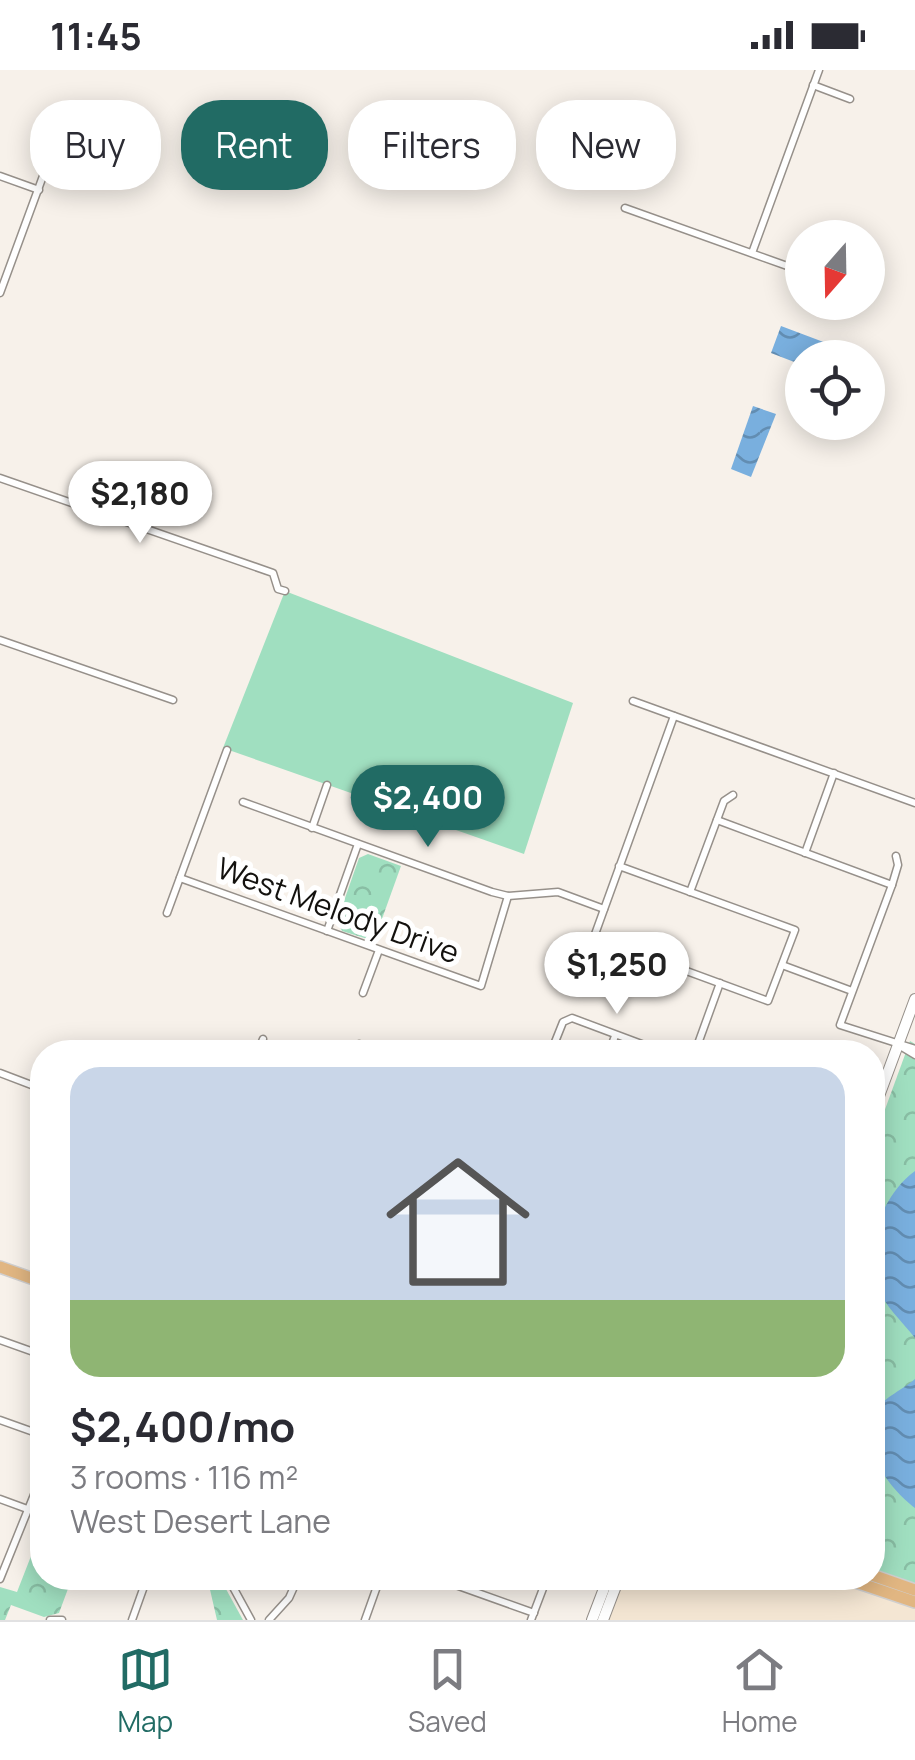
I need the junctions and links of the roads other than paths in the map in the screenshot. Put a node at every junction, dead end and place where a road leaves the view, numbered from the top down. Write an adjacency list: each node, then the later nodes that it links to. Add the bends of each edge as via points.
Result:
1 (819, 70): 2 (street)
2 (813, 85): 3 (street); 8 (street)
3 (850, 99)
4 (0, 176): 5 (street)
5 (30, 187)
6 (38, 190): 10 (street)
7 (624, 208): 8 (street)
8 (752, 254): 9 (street)
9 (785, 265)
10 (0, 293)
11 (0, 478): 12 (street, via 273,573)
12 (284, 592)
13 (0, 640): 14 (street)
14 (174, 700)
15 (633, 701): 16 (street)
16 (674, 716): 18 (street); 28 (street)
17 (227, 750): 29 (street)
18 (834, 773): 22 (street); 26 (street)
19 (328, 785): 24 (street)
20 (733, 795): 23 (street)
21 (243, 802): 24 (street)
22 (915, 803)
23 (717, 820): 26 (street); 31 (street)
24 (312, 828): 25 (street)
25 (358, 844): 32 (street); 35 (street)
26 (804, 852): 30 (street)
27 (896, 856): 30 (street)
28 (620, 866): 31 (street); 33 (street)
29 (180, 878): 34 (street); 35 (street, West Melody Drive)
30 (892, 885): 39 (street)
31 (690, 892): 37 (street, via 795,930)
32 (508, 896): 33 (street, via 558,892); 36 (street, West Melody Drive, via 481,986)
33 (604, 909): 38 (street, via 594,937)
34 (167, 913)
35 (326, 931): 36 (street, West Melody Drive)
36 (379, 950): 40 (street)
37 (782, 965): 38 (street, via 768,1001); 39 (street)
38 (720, 983): 46 (street)
39 (852, 991): 47 (street, via 840,1025)
40 (364, 992)
41 (915, 1000): 49 (main road)
42 (616, 1036): 43 (street, via 568,1019); 44 (street); 45 (street)
43 (557, 1040)
44 (614, 1040)
45 (628, 1040)
46 (699, 1040)
47 (881, 1040)
48 (885, 1041): 49 (street)
49 (898, 1046): 50 (street); 52 (main road)
50 (915, 1052)
51 (0, 1073): 53 (street)
52 (885, 1080)
53 (30, 1084)
54 (0, 1267): 55 (main road)
55 (30, 1278)
56 (0, 1340): 57 (street)
57 (30, 1351)
58 (0, 1420): 59 (street)
59 (30, 1431)
60 (0, 1499): 61 (street)
61 (30, 1510): 62 (street)
62 (0, 1579)
63 (885, 1579): 73 (main road)
64 (143, 1590): 78 (street)
65 (235, 1590): 79 (street)
66 (293, 1590): 80 (street)
67 (376, 1590): 81 (street)
68 (466, 1590): 75 (street)
69 (542, 1590): 75 (street)
70 (603, 1590): 82 (main road)
71 (614, 1590): 83 (main road)
72 (880, 1590): 74 (main road)
73 (915, 1590)
74 (915, 1602)
75 (532, 1616)
76 (51, 1619): 77 (street)
77 (62, 1620)
78 (132, 1620)
79 (252, 1620)
80 (269, 1620)
81 (365, 1620)
82 (592, 1620)
83 (603, 1620)

